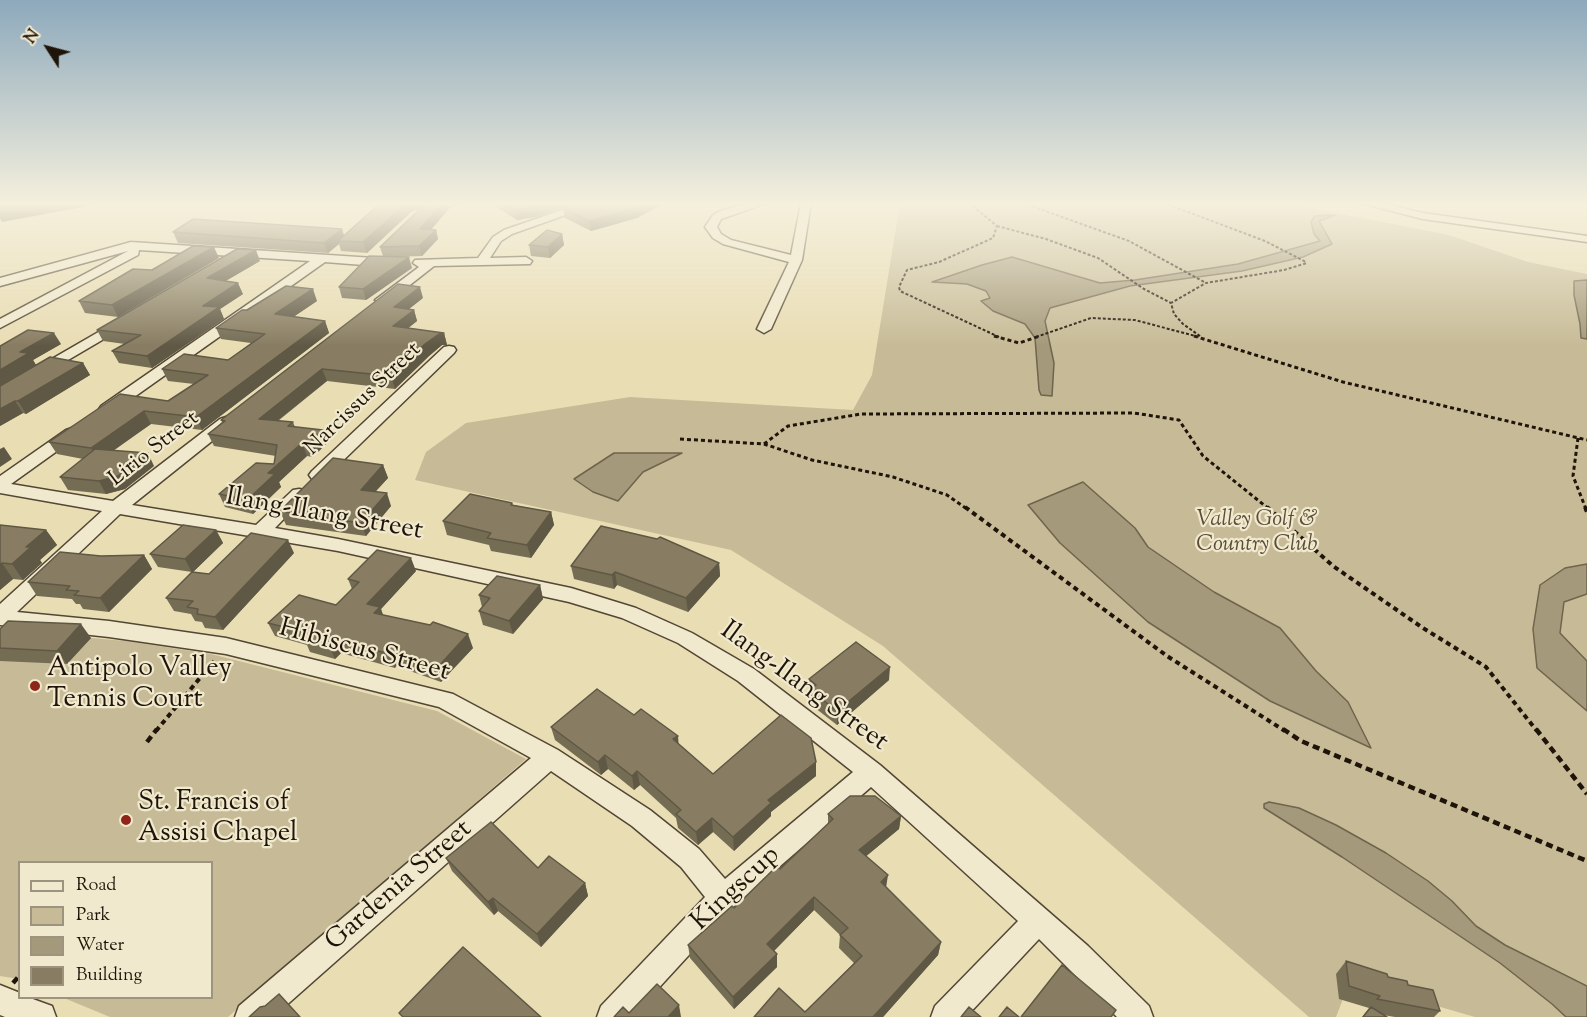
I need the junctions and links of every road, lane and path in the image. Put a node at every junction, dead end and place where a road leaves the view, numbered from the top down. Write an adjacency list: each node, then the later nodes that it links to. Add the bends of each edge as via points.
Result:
1 (115, 250): 18 (street)
2 (138, 250): 23 (street)
3 (205, 250): 11 (street)
4 (489, 250): 14 (street)
5 (759, 250): 13 (street)
6 (798, 250): 13 (street)
7 (967, 250): 25 (path, via 907,270 900,291 995,336 1019,343 1090,318 1161,326)
8 (1079, 250): 20 (path)
9 (1148, 250): 19 (path)
10 (1283, 250): 19 (path, via 1307,263)
11 (239, 253): 12 (street); 17 (street)
12 (322, 259): 16 (street); 33 (street)
13 (796, 260): 24 (street)
14 (482, 261): 15 (street); 16 (street)
15 (526, 261)
16 (431, 263): 21 (street)
17 (219, 264)
18 (0, 282)
19 (1206, 283): 20 (path)
20 (1171, 303): 25 (path, via 1183,324)
21 (371, 309)
22 (129, 318): 27 (street)
23 (0, 324)
24 (764, 329)
25 (1204, 339): 29 (path, via 1343,382)
26 (449, 350): 36 (street, Narcissus Street)
27 (0, 395)
28 (235, 416): 34 (street, Lirio Street)
29 (1578, 438): 31 (path); 35 (path, via 1573,476)
30 (680, 439): 32 (path)
31 (1587, 440)
32 (764, 444): 42 (path, via 788,426 861,414 1134,413 1179,420 1203,456 1280,517 1333,566 1486,667); 43 (path, via 947,495 1167,656 1301,741)
33 (0, 486): 34 (street, Ilang-Ilang Street)
34 (116, 508): 36 (street, Ilang-Ilang Street); 37 (street, Lirio Street)
35 (1587, 512)
36 (259, 533): 41 (street, Ilang-Ilang Street, via 411,560 571,595 629,613 686,638 747,675)
37 (0, 617): 38 (street, Hibiscus Street)
38 (226, 646): 39 (path); 40 (street, Hibiscus Street, via 445,700)
39 (147, 742)
40 (550, 757): 44 (street, Hibiscus Street, via 641,818 690,858); 48 (street, Gardenia Street)
41 (871, 772): 44 (street, Kingscup); 45 (street, Ilang-Ilang Street)
42 (1587, 794)
43 (1587, 861)
44 (723, 898): 49 (street, Kingscup)
45 (1036, 921): 50 (street); 51 (street, Ilang-Ilang Street, via 1078,956)
46 (0, 1000): 47 (street)
47 (41, 1017)
48 (250, 1017)
49 (612, 1017)
50 (946, 1017)
51 (1138, 1017)

